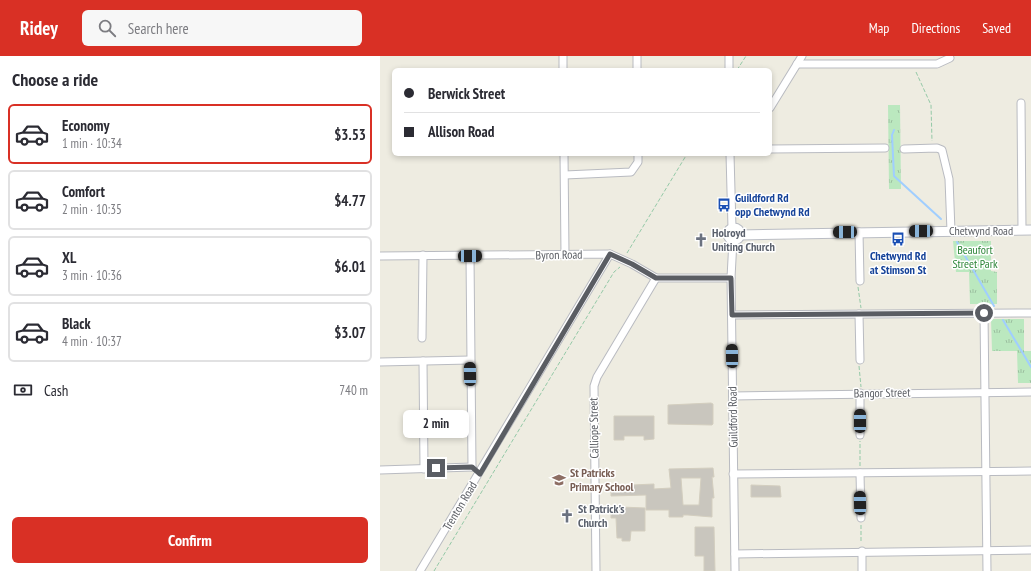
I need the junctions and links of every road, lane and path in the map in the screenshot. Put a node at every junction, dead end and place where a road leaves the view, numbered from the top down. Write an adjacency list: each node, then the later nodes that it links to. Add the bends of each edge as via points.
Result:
1 (563, 56): 9 (street)
2 (637, 56): 10 (street)
3 (729, 56): 11 (street)
4 (746, 56): 12 (path)
5 (802, 56): 7 (street)
6 (950, 58): 8 (street, via 936,64)
7 (797, 64): 8 (street); 14 (street)
8 (912, 64): 16 (path, via 931,105)
9 (563, 68)
10 (637, 68)
11 (729, 68)
12 (738, 68)
13 (1021, 103): 25 (street)
14 (772, 105)
15 (885, 148): 17 (street)
16 (932, 148): 18 (street); 26 (street, via 942,150 944,156 949,179)
17 (772, 149)
18 (904, 149)
19 (564, 156): 23 (street)
20 (638, 156): 23 (street, via 638,162 632,172)
21 (686, 156): 34 (path, via 626,254)
22 (730, 156): 24 (street)
23 (565, 175): 31 (street)
24 (732, 228): 28 (street, via 738,229)
25 (1027, 230): 26 (street, Chetwynd Road)
26 (951, 231): 27 (street, Chetwynd Road)
27 (859, 232): 28 (street, Chetwynd Road); 37 (street)
28 (736, 237): 36 (street, Guildford Road)
29 (610, 254): 31 (street, Byron Road); 34 (street, Byron Road); 58 (street, Trenton Road)
30 (423, 255): 32 (street, Byron Road); 33 (street, Byron Road); 42 (street)
31 (565, 255): 33 (street, Byron Road)
32 (380, 256)
33 (470, 256): 43 (street)
34 (629, 263): 35 (street, Byron Road); 66 (path, via 614,272)
35 (656, 278): 36 (street, Byron Road); 67 (street, Calliope Street, via 594,386)
36 (731, 278): 41 (street, Guildford Road)
37 (860, 281): 38 (path)
38 (860, 311): 39 (street); 41 (street); 44 (street)
39 (984, 313): 40 (street); 47 (street)
40 (1031, 313)
41 (732, 315): 50 (street, Guildford Road)
42 (422, 338)
43 (470, 360): 45 (street); 52 (street)
44 (860, 360): 49 (path)
45 (423, 361): 46 (street); 53 (street)
46 (380, 362)
47 (985, 392): 48 (street, Bangor Street); 49 (street, Bangor Street); 56 (street)
48 (1031, 392)
49 (860, 394): 50 (street, Bangor Street); 51 (street)
50 (733, 396): 59 (street, Guildford Road)
51 (860, 435): 57 (path)
52 (472, 467): 53 (street); 58 (street)
53 (424, 469): 54 (street)
54 (380, 470)
55 (1031, 471): 56 (street)
56 (987, 472): 57 (street); 61 (street)
57 (860, 473): 59 (street); 60 (street)
58 (480, 474): 65 (street, Trenton Road)
59 (734, 474): 64 (street, Guildford Road)
60 (860, 518): 63 (path)
61 (987, 550): 62 (street); 63 (street); 70 (street)
62 (1031, 550)
63 (862, 551): 64 (street); 69 (street)
64 (735, 554): 68 (street, Guildford Road)
65 (420, 571)
66 (434, 571)
67 (596, 571)
68 (735, 571)
69 (862, 571)
70 (987, 571)

